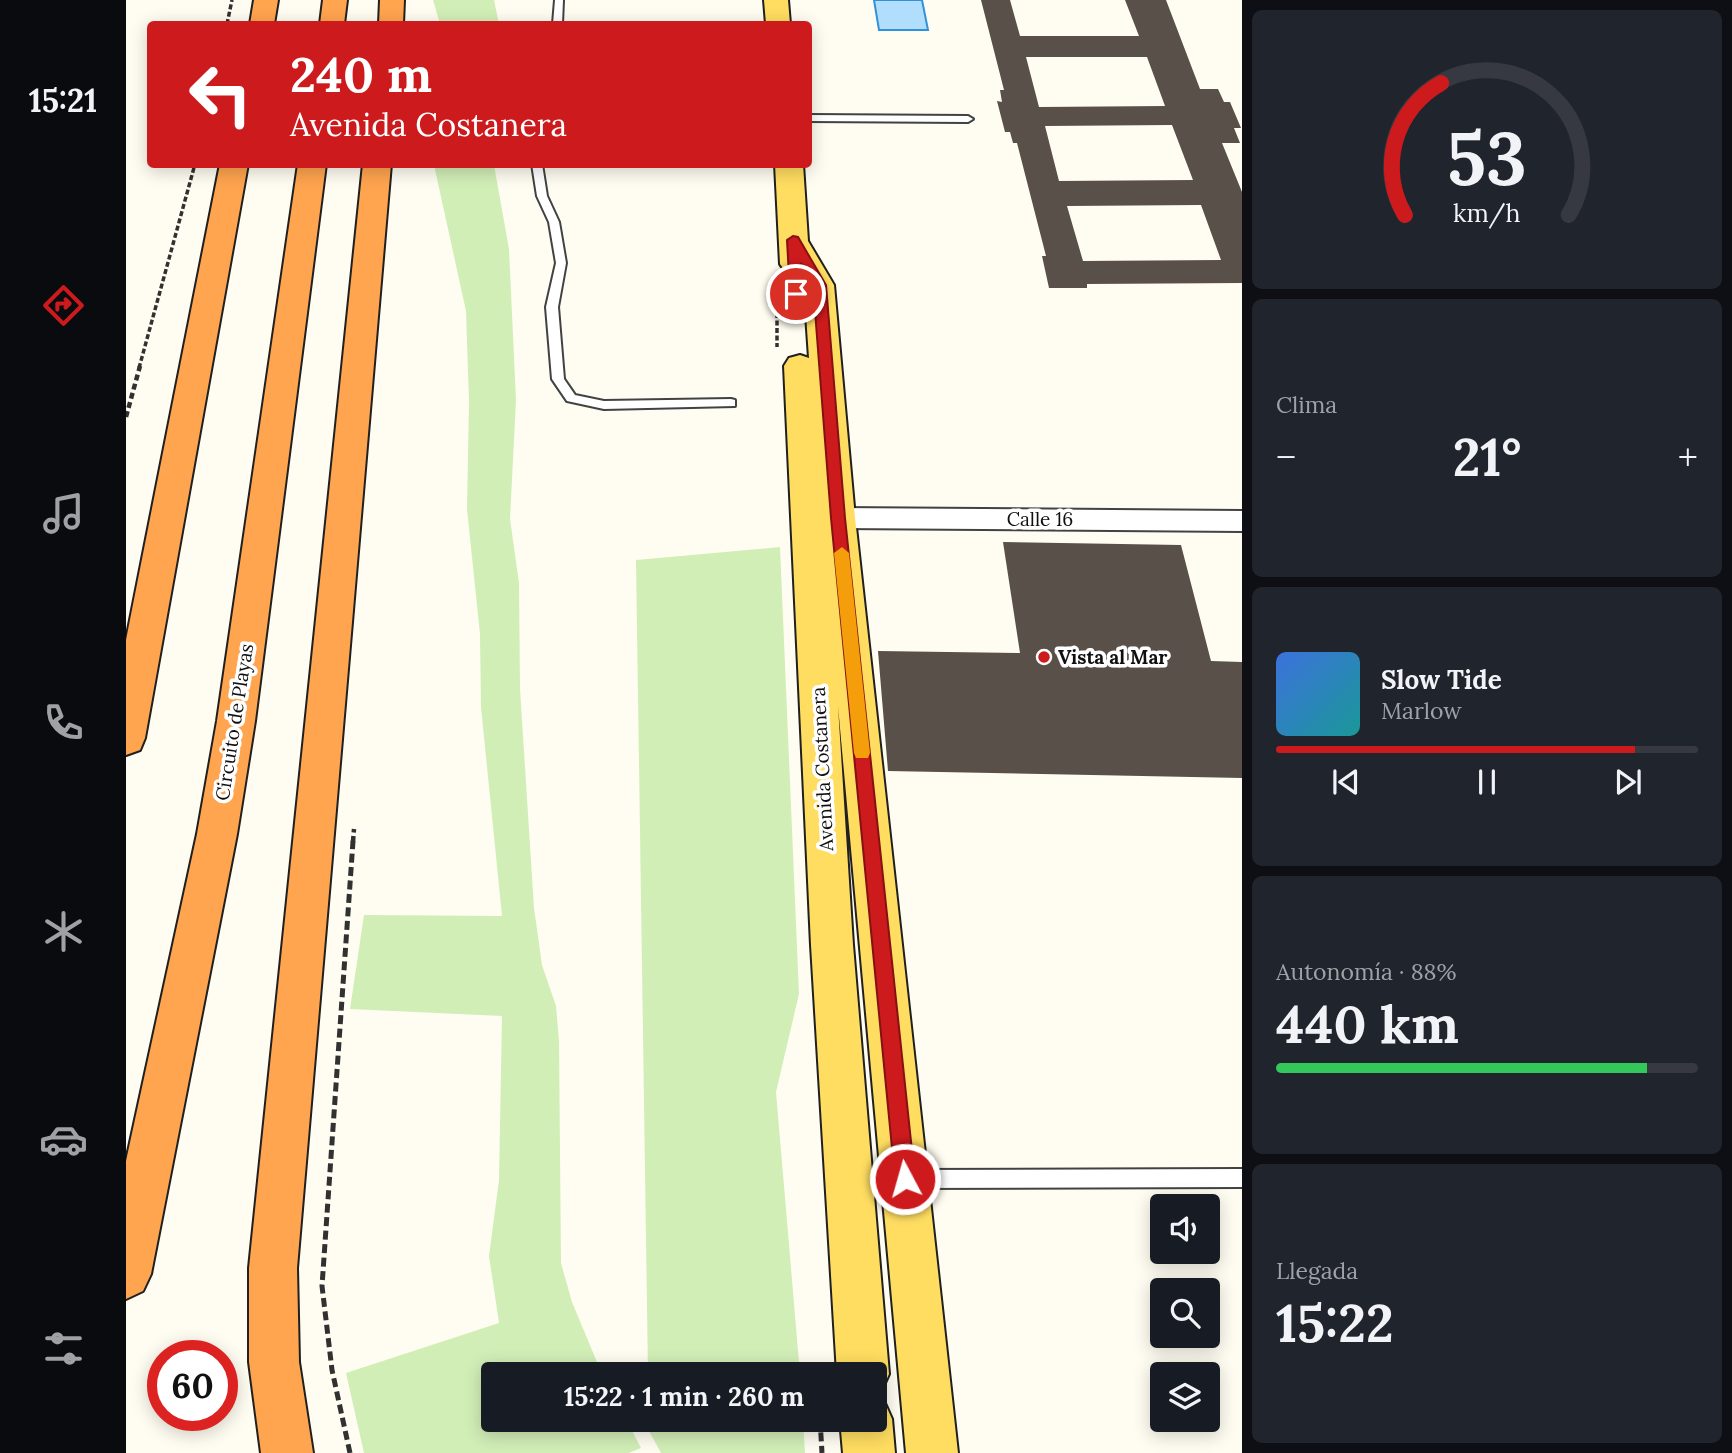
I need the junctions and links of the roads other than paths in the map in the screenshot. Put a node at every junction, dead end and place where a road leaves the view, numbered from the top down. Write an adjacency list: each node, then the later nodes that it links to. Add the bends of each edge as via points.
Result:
1 (266, 0): 6 (highway)
2 (335, 0): 7 (highway)
3 (391, 0): 8 (highway)
4 (559, 0): 9 (lane)
5 (776, 0): 10 (main road)
6 (262, 21)
7 (332, 21)
8 (391, 21)
9 (558, 21)
10 (778, 21)
11 (812, 118): 12 (lane)
12 (968, 118)
13 (233, 168): 22 (highway)
14 (311, 168): 25 (highway, Circuito de Playas, via 217,834)
15 (377, 168): 28 (highway, via 272,1268 274,1362)
16 (538, 168): 19 (lane, via 561,263 552,307 558,379 571,397 604,405)
17 (789, 168): 18 (main road, Avenida Costanera)
18 (793, 240): 20 (main road, via 819,285); 26 (main road, Avenida Costanera, via 832,945)
19 (731, 403)
20 (838, 518): 21 (street, Calle 16); 24 (main road)
21 (1242, 521)
22 (126, 738)
23 (1242, 1178): 24 (lane)
24 (905, 1179): 30 (main road)
25 (126, 1274)
26 (862, 1362)
27 (867, 1432): 29 (main road)
28 (287, 1453)
29 (869, 1453)
30 (932, 1453)

